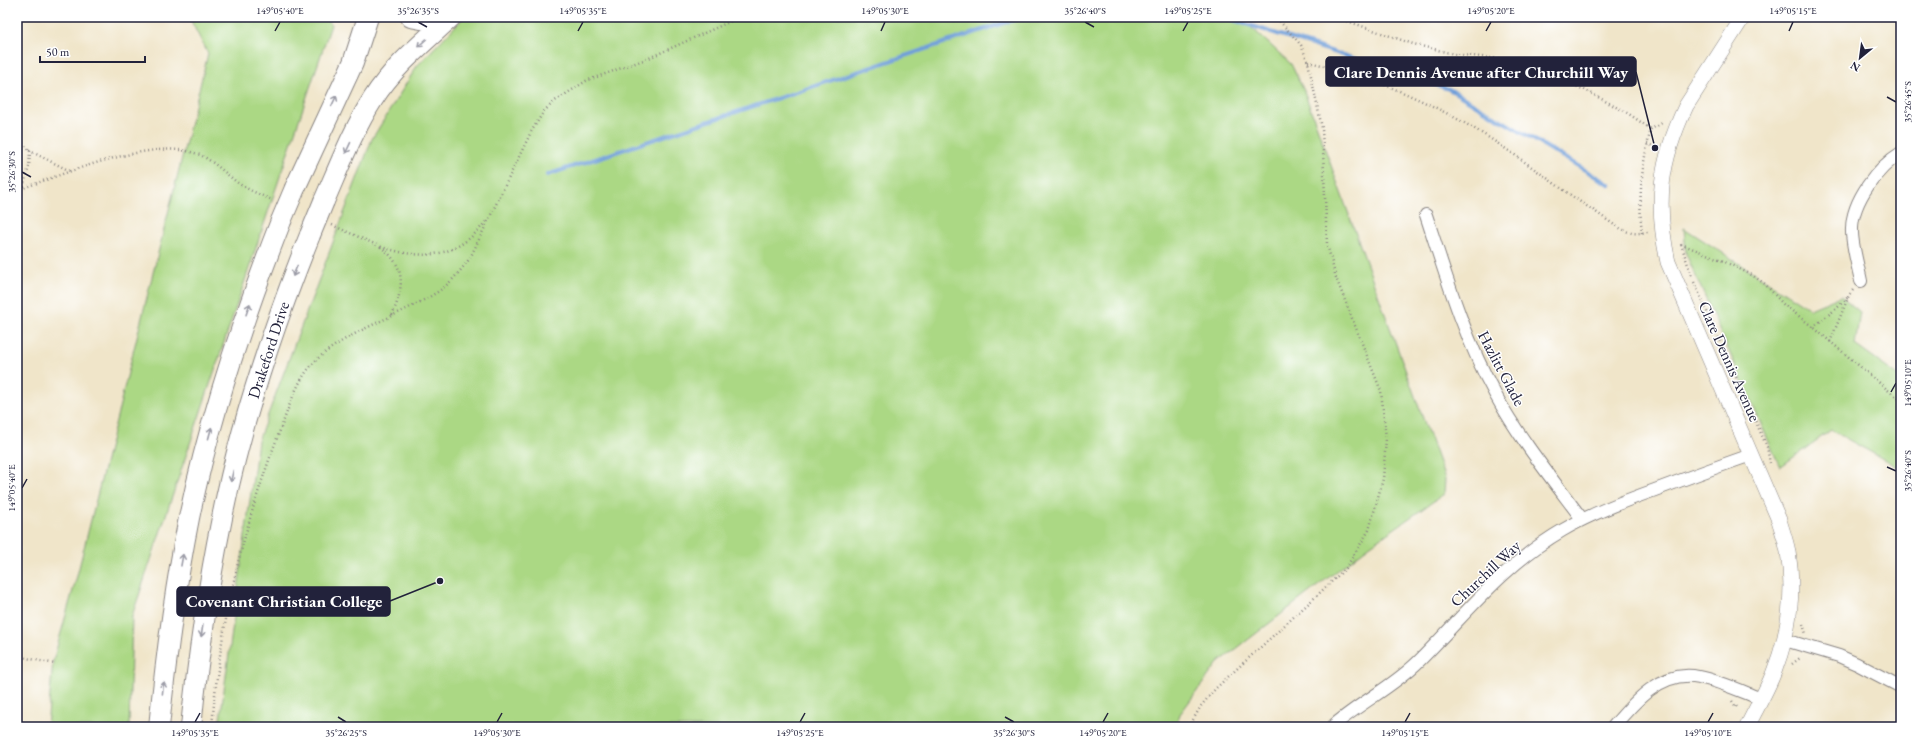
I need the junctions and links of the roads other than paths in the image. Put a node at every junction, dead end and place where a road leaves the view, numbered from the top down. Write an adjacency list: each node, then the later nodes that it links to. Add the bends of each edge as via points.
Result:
1 (368, 17): 14 (highway, Drakeford Drive, one-way to 1, bridge, via 172,614 189,518 225,376 280,212 294,188 352,63)
2 (411, 17): 3 (highway, via 423,20)
3 (446, 17)
4 (451, 17): 15 (highway, Drakeford Drive, one-way to 15, bridge, via 411,54 373,99 324,201 291,282 259,375 222,517 205,612)
5 (1743, 17): 9 (street, Clare Dennis Avenue, via 1686,106 1668,149 1660,201 1668,262)
6 (1901, 153): 8 (street, via 1882,168 1867,186 1857,207 1852,228)
7 (1426, 215): 10 (street, Hazlitt Glade, via 1470,345 1496,395 1525,441)
8 (1861, 280)
9 (1751, 455): 10 (street, Churchill Way); 11 (street, Clare Dennis Avenue, via 1780,520 1788,552 1791,587)
10 (1582, 519): 16 (street, Churchill Way, via 1532,550 1509,568 1418,662)
11 (1785, 640): 12 (street, via 1839,656); 13 (street, Clare Dennis Avenue, via 1775,670)
12 (1901, 687)
13 (1761, 699): 17 (street, via 1698,676 1678,677 1649,689); 18 (street, Clare Dennis Avenue)
14 (159, 727)
15 (191, 727)
16 (1332, 727)
17 (1612, 727)
18 (1747, 727)

